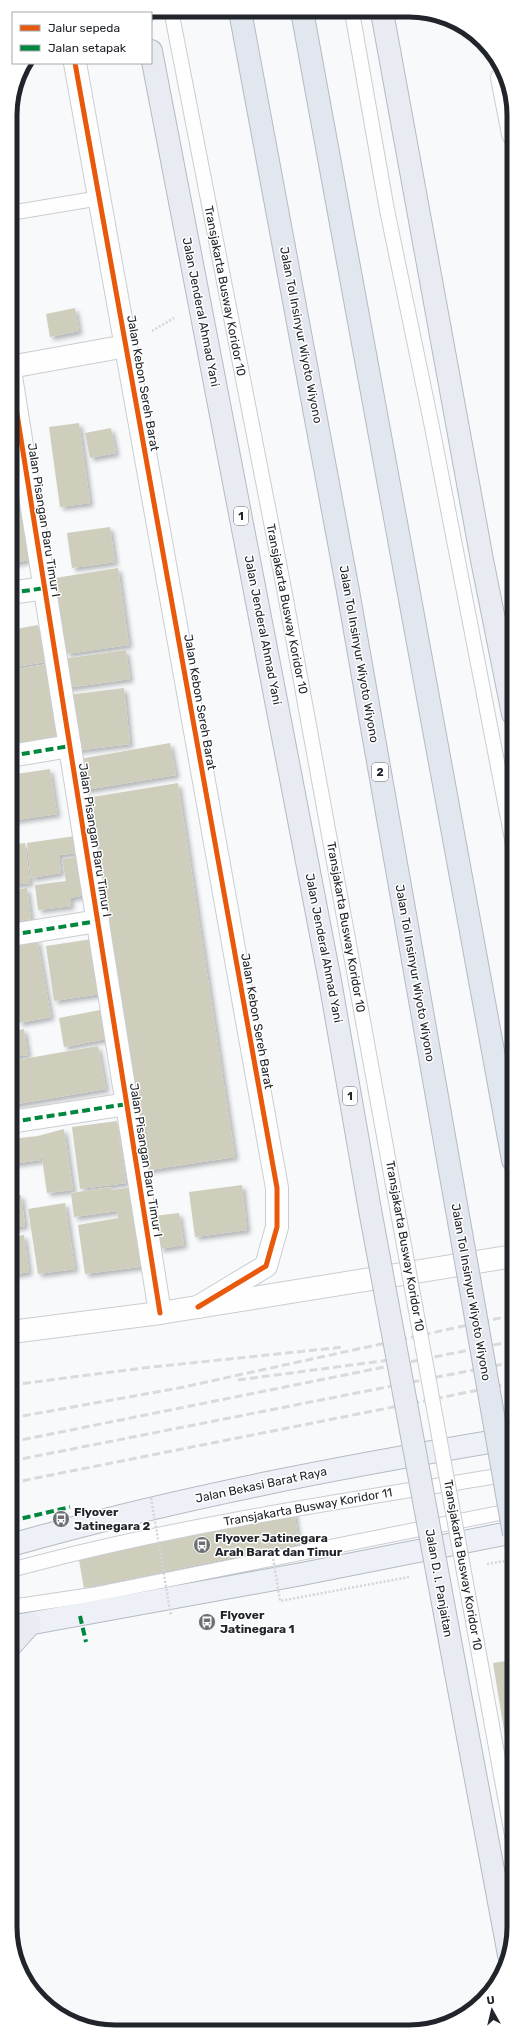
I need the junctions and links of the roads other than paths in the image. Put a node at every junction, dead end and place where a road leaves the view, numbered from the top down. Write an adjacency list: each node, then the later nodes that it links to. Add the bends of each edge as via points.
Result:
1 (172, 17): 38 (lane, Transjakarta Busway Koridor 10, bridge, via 285,594)
2 (241, 17): 31 (highway, Jalan Tol Insinyur Wiyoto Wiyono / 2, bridge, via 348,591)
3 (303, 17): 23 (highway)
4 (355, 17): 18 (lane, via 387,210)
5 (383, 17): 15 (highway)
6 (152, 55): 24 (highway, Jalan Jenderal Ahmad Yani / 1, via 330,981)
7 (75, 64): 8 (street, Jalan Kebon Sereh Barat)
8 (100, 198): 9 (lane); 10 (street, Jalan Kebon Sereh Barat)
9 (17, 212)
10 (126, 346): 11 (street); 26 (street, Jalan Kebon Sereh Barat, via 277,1188 277,1227 266,1266)
11 (17, 368)
12 (17, 413): 13 (street, Jalan Pisangan Baru Timur I)
13 (45, 588): 14 (street); 16 (street, Jalan Pisangan Baru Timur I)
14 (17, 592)
15 (507, 684)
16 (70, 746): 17 (street); 19 (street, Jalan Pisangan Baru Timur I)
17 (17, 755)
18 (507, 813)
19 (98, 921): 20 (street); 21 (street, Jalan Pisangan Baru Timur I)
20 (17, 934)
21 (127, 1104): 22 (street); 27 (street, Jalan Pisangan Baru Timur I)
22 (17, 1121)
23 (507, 1122)
24 (370, 1210): 39 (highway, Jalan D. I. Panjaitan, bridge)
25 (507, 1257): 26 (street)
26 (198, 1307): 27 (street)
27 (160, 1313): 28 (street)
28 (17, 1331)
29 (507, 1439): 34 (main road, Jalan Bekasi Barat Raya, via 361,1464 258,1485 79,1525)
30 (507, 1475): 35 (lane, Transjakarta Busway Koridor 11, via 242,1518 81,1550)
31 (507, 1493)
32 (507, 1511): 36 (lane, via 92,1595)
33 (507, 1534): 37 (main road)
34 (17, 1543)
35 (17, 1568)
36 (17, 1606)
37 (20, 1625)
38 (507, 1807)
39 (506, 1939)

